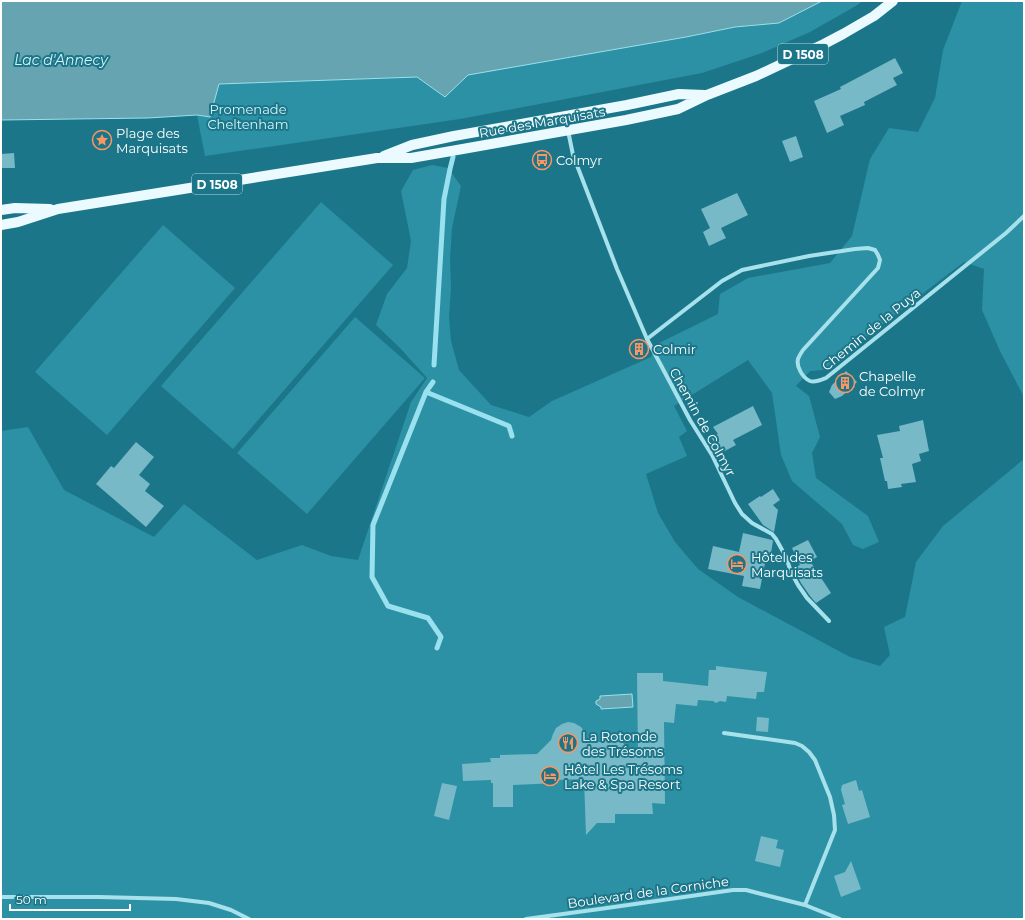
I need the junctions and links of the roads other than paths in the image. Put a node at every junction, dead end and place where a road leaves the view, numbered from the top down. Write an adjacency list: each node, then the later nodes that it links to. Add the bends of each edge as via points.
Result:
1 (893, 1): 2 (main road, Rue des Marquisats / D 1508, via 874,16 824,44 756,76)
2 (707, 95): 3 (main road, Rue des Marquisats / D 1508, via 679,94); 4 (main road, Rue des Marquisats / D 1508, via 678,109)
3 (565, 116): 4 (street, Chemin de Colmyr); 5 (main road, Rue des Marquisats / D 1508, via 412,145)
4 (568, 131): 5 (main road, Rue des Marquisats / D 1508, via 411,158); 10 (street, Chemin de Colmyr, via 573,155)
5 (377, 158): 6 (main road, Rue des Marquisats / D 1508)
6 (58, 209): 7 (main road, Rue des Marquisats / D 1508); 9 (main road, Rue des Marquisats / D 1508, via 18,222)
7 (1, 210)
8 (1024, 216): 10 (street, Chemin de la Puya, via 874,340 818,382 804,377 798,359 803,350 878,268 880,260 875,250 855,249 742,270 722,281)
9 (1, 224)
10 (647, 339): 11 (street, Chemin de Colmyr, via 742,514 772,534 786,557 798,585)
11 (829, 621)
12 (724, 733): 14 (street, via 802,746 815,760 830,797 835,830)
13 (1, 897): 15 (street, via 176,899 231,910)
14 (805, 905): 16 (street, Boulevard de la Corniche, via 746,890 733,890); 17 (street, Boulevard de la Corniche)
15 (249, 919)
16 (526, 919)
17 (840, 919)

